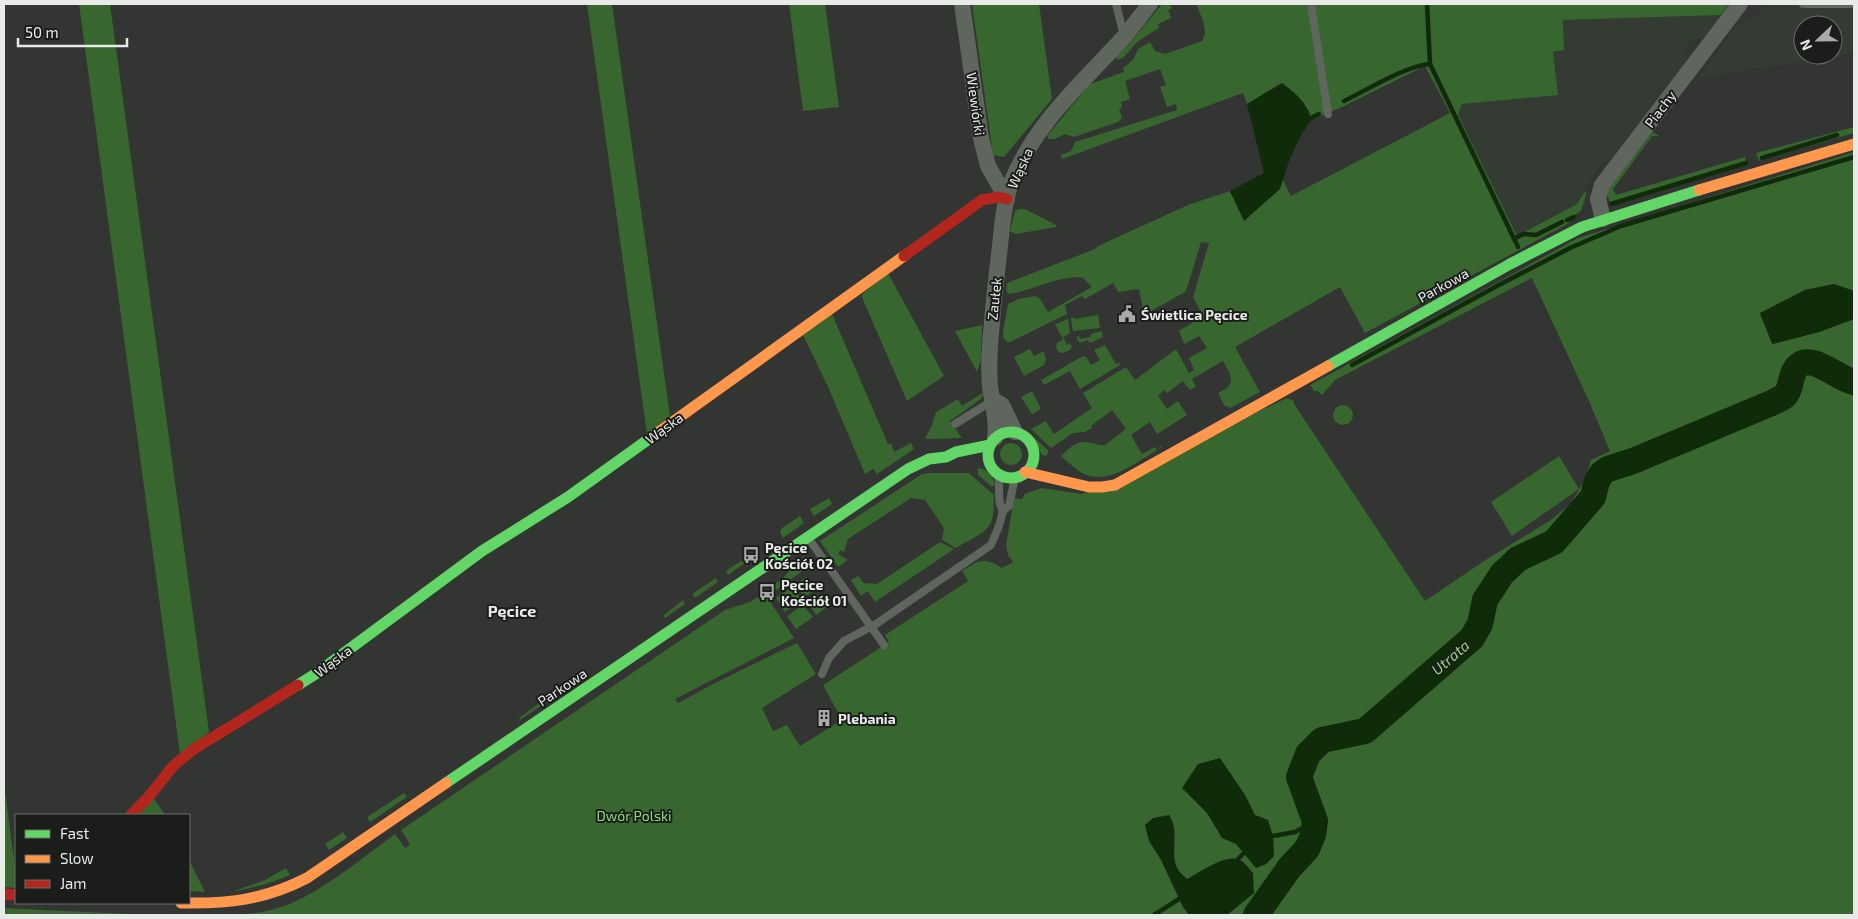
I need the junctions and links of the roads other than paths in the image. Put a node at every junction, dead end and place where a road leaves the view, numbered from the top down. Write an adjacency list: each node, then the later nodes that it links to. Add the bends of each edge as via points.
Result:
1 (962, 4): 11 (street, Wiewiórki, via 981,138 988,166)
2 (1116, 4): 8 (lane)
3 (1150, 4): 8 (street, Wąska)
4 (1311, 4): 9 (lane)
5 (1740, 4): 12 (street, Piachy, via 1602,185 1598,199)
6 (1803, 4): 7 (lane)
7 (1852, 4)
8 (1124, 36): 11 (street, Wąska, via 1032,140)
9 (1328, 114)
10 (1854, 144): 12 (street, Parkowa)
11 (1007, 198): 13 (street, Zaułek, via 991,324 990,385); 29 (street, Wąska, via 982,200 568,497 482,551 317,673 194,749 173,766)
12 (1603, 219): 23 (street, Parkowa, via 1510,264 1120,483 1096,488)
13 (994, 400): 14 (lane); 15 (street, Zaułek, via 1002,405); 16 (street, Zaułek, via 992,407 996,419)
14 (955, 424)
15 (1015, 432): 16 (street, via 1004,433); 17 (street, via 1028,439)
16 (992, 442): 18 (street, Parkowa); 21 (street, via 988,456)
17 (1033, 456): 22 (street, via 1030,468); 23 (street)
18 (946, 457): 19 (street); 25 (street, Parkowa, via 912,467)
19 (964, 463)
20 (978, 464): 21 (street)
21 (994, 469): 22 (street, via 1005,477); 24 (lane, via 999,480)
22 (1020, 474): 23 (street, Parkowa); 24 (lane, via 1009,506)
23 (1066, 482)
24 (1002, 511): 26 (lane, via 989,546)
25 (808, 537): 26 (lane); 30 (street, Parkowa, via 307,878 285,890 251,901)
26 (870, 627): 27 (lane); 28 (lane, via 840,644)
27 (884, 645)
28 (822, 674)
29 (133, 814)
30 (190, 903)

